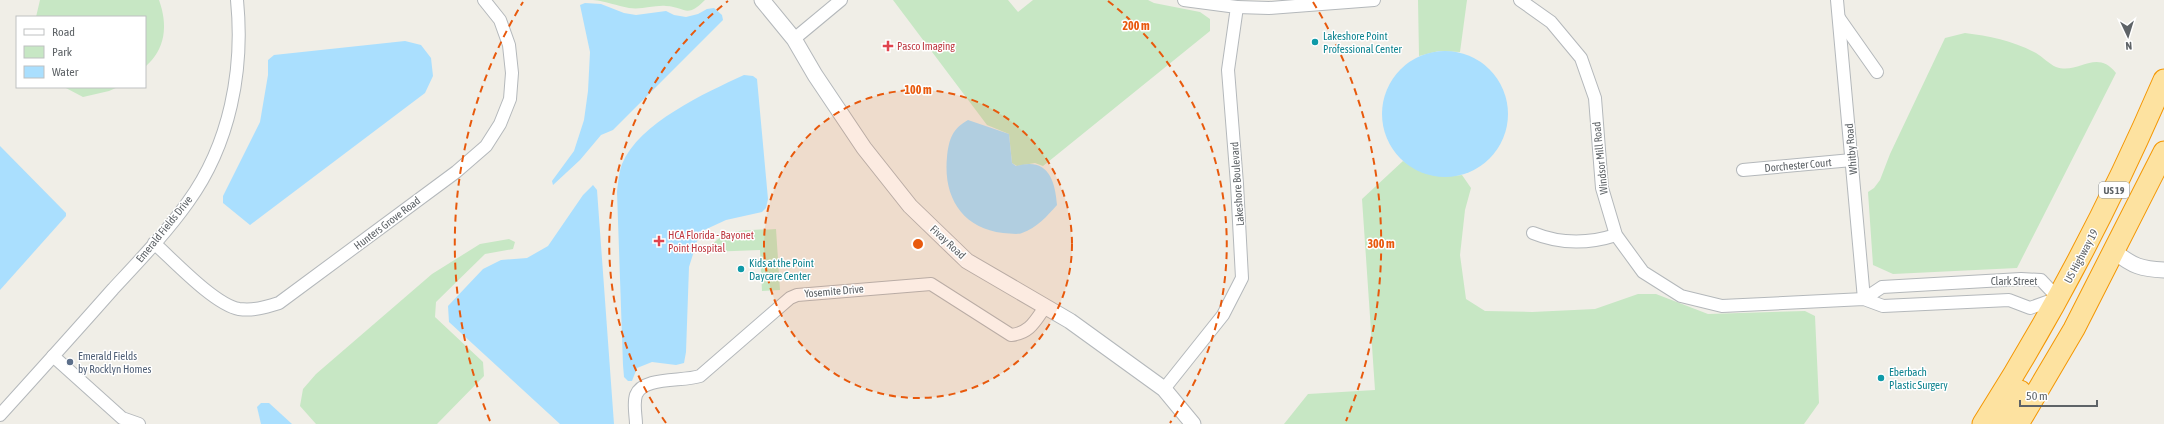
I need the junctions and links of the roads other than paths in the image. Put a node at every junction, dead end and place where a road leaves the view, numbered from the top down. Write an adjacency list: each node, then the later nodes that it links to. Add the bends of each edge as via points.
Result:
1 (237, 0): 19 (street, Emerald Fields Drive, via 240,24 237,69 228,121 208,170 189,202)
2 (484, 0): 19 (street, Hunters Grove Road, via 500,20 509,45 512,72 510,100 500,124 486,146 456,172 279,303 259,309 238,309 219,301)
3 (762, 0): 11 (street, Fivay Road)
4 (841, 0): 11 (street)
5 (1184, 0): 9 (street)
6 (1374, 0): 9 (street, via 1269,8)
7 (1520, 0): 18 (street, Windsor Mill Road, via 1551,22 1581,58 1595,98 1602,188)
8 (1837, 0): 10 (street, Whitby Road)
9 (1238, 2): 26 (street, Lakeshore Boulevard, via 1228,70 1238,184 1242,278 1223,315)
10 (1839, 17): 12 (street); 15 (street, Whitby Road)
11 (794, 39): 24 (street, Fivay Road, via 864,148 910,206 968,261)
12 (1877, 72)
13 (2162, 84): 20 (highway, via 2147,149 2111,230 2110,244); 22 (highway, US Highway 19 / US 19, via 2098,224)
14 (2164, 152): 20 (highway, US 19)
15 (1852, 160): 16 (street, Dorchester Court); 23 (street, Whitby Road)
16 (1743, 170)
17 (1533, 232): 18 (street, via 1558,242 1598,240)
18 (1616, 235): 23 (street, Windsor Mill Road, via 1643,272 1688,298 1722,306)
19 (154, 243): 25 (street, Emerald Fields Drive)
20 (2115, 252): 21 (street, via 2130,264 2144,269); 33 (highway, US 19, via 2074,329)
21 (2164, 270)
22 (2058, 298): 23 (street, Clark Street, via 2030,308 2009,300 1883,306); 23 (street, Clark Street, via 2041,280 2021,279 1882,287); 31 (highway, US Highway 19 / US 19); 32 (highway, via 2061,309 2058,327)
23 (1864, 299)
24 (1045, 307): 26 (street, Fivay Road); 29 (street, Yosemite Drive, via 1031,328 1011,335 931,284 798,295 790,298 700,376 654,382 639,390 635,396)
25 (53, 356): 27 (street, Emerald Fields Drive); 28 (street, via 122,418)
26 (1164, 389): 30 (street, Fivay Road)
27 (0, 415)
28 (139, 424)
29 (636, 424)
30 (1193, 424)
31 (1983, 424)
32 (2000, 424)
33 (2018, 424)

